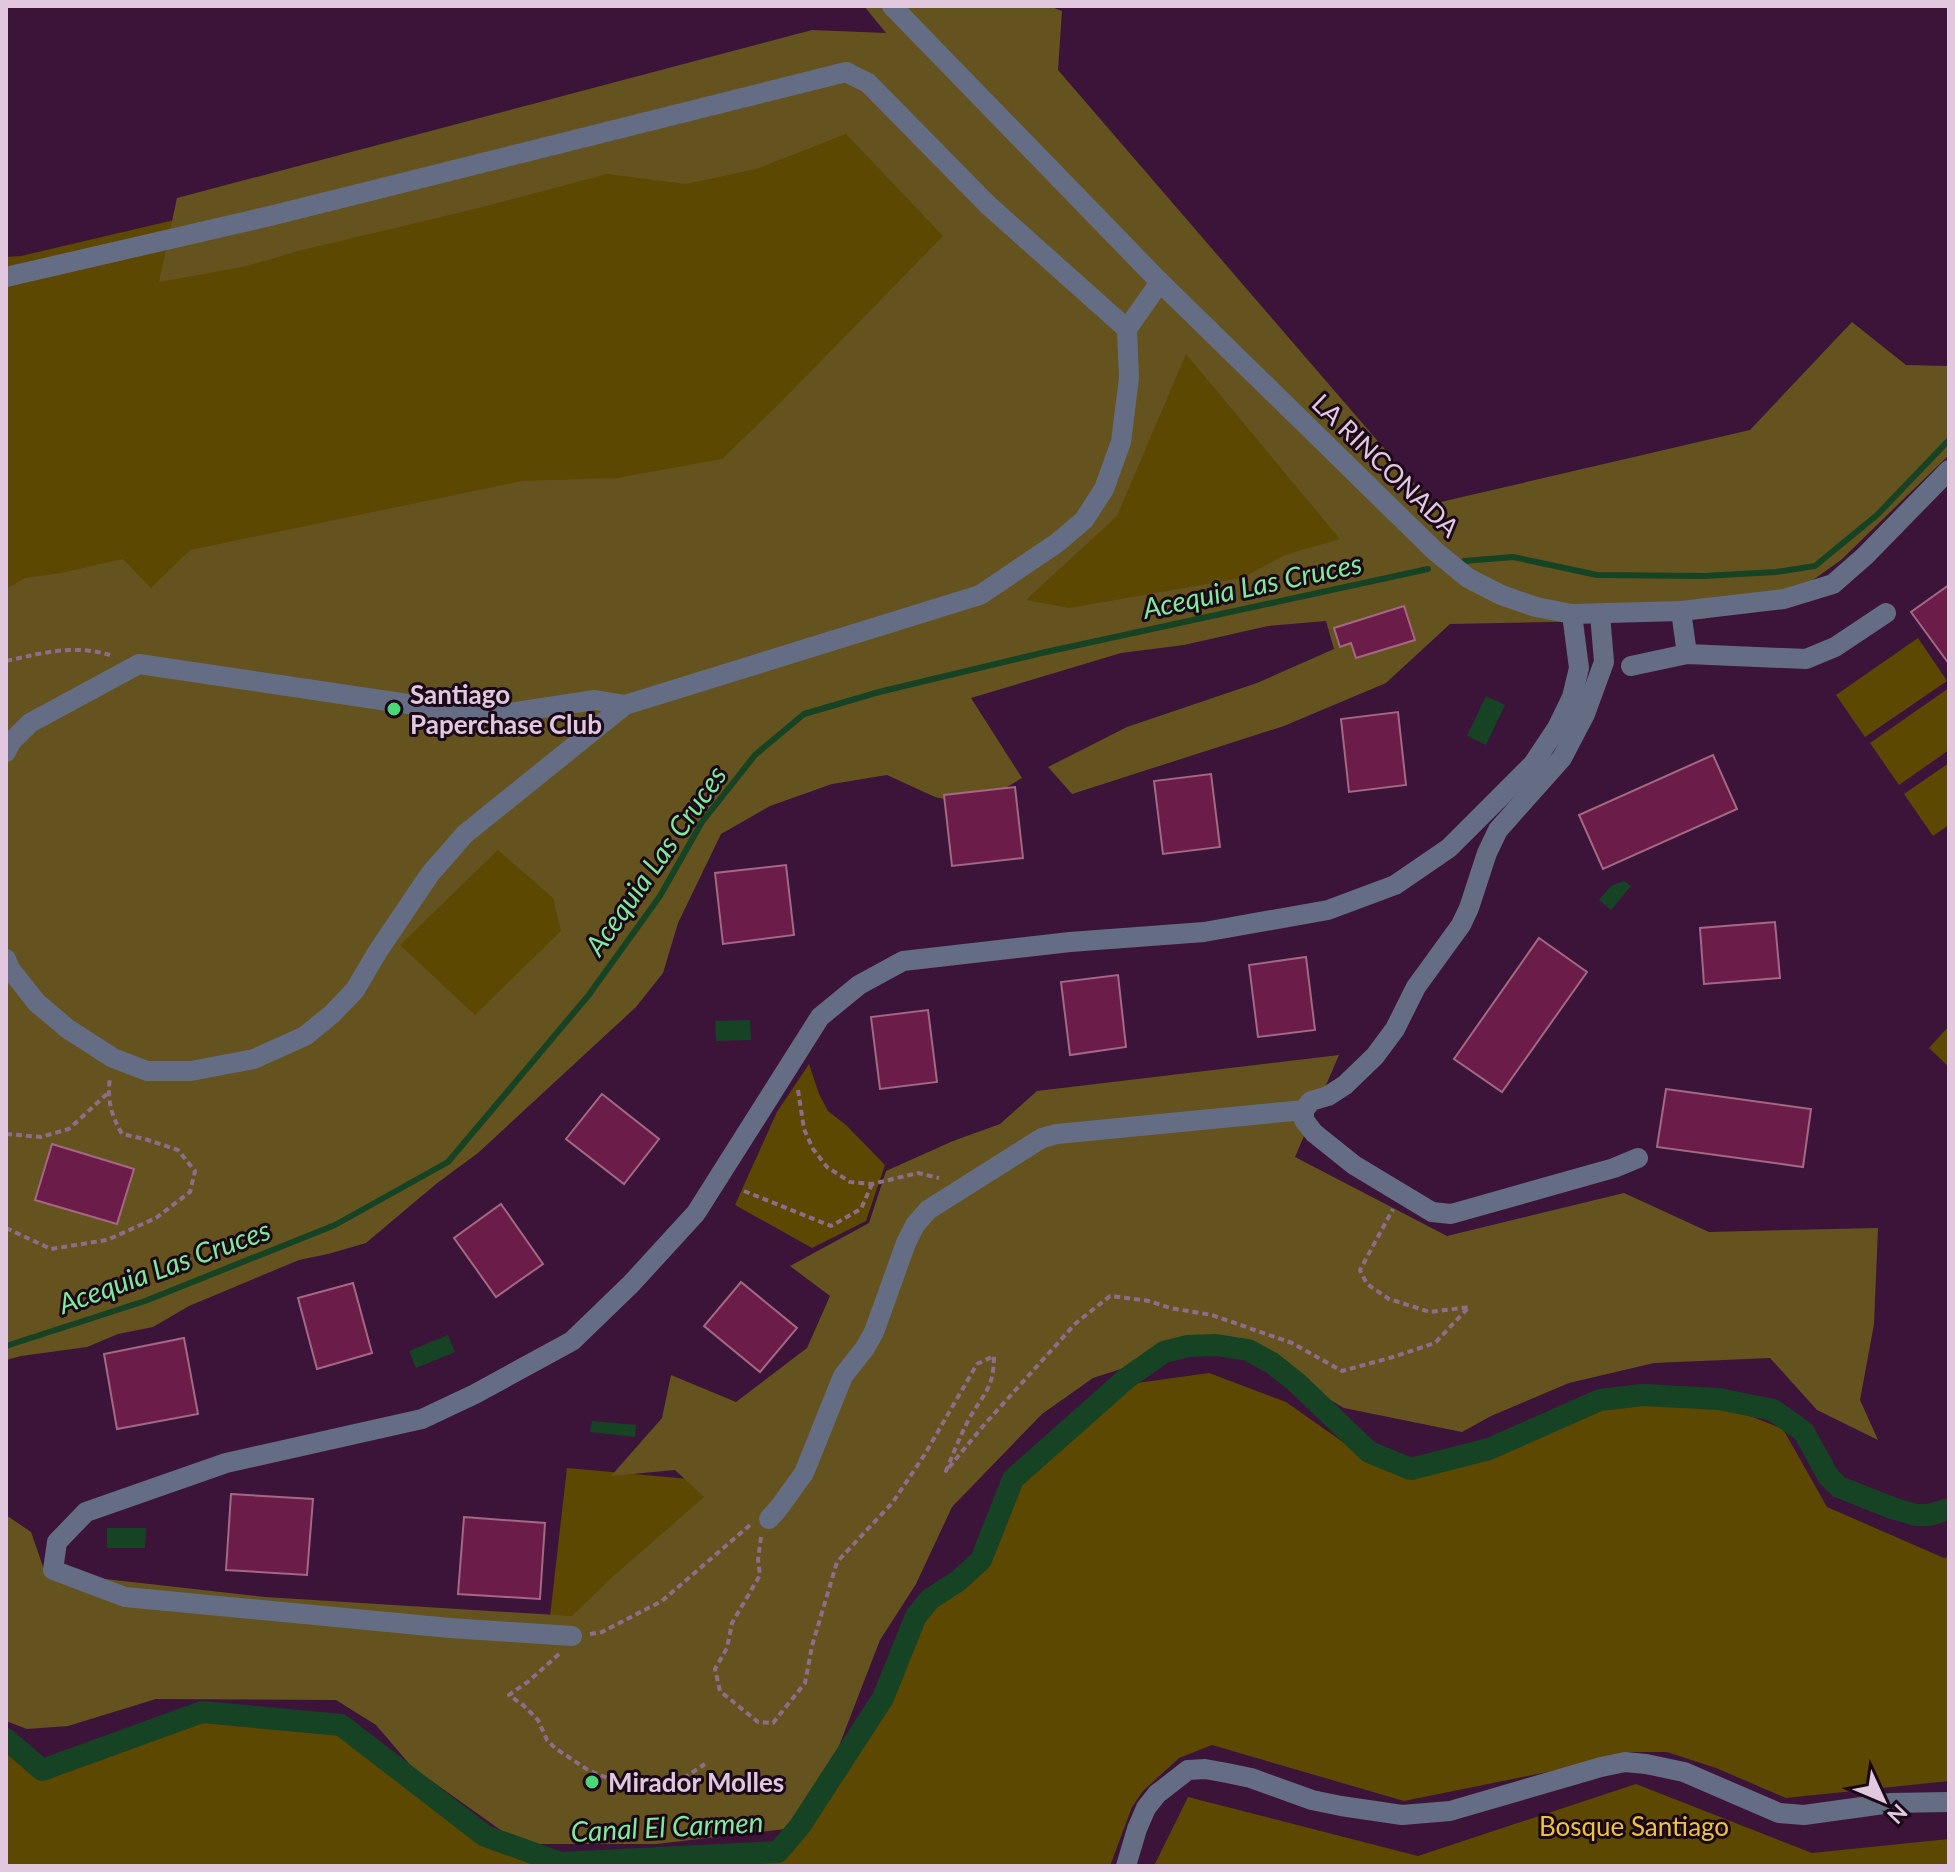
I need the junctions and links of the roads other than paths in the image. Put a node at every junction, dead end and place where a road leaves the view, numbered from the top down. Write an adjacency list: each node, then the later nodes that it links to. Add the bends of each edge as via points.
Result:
1 (892, 6): 3 (street, LA RINCONADA)
2 (6, 277): 4 (street, via 846,72 868,83 988,205)
3 (1160, 282): 4 (street); 8 (street, LA RINCONADA, via 1468,578 1501,595)
4 (1127, 329): 12 (street, via 1129,378 1121,442 1104,489 1084,520 1057,543 980,595)
5 (1949, 470): 6 (street, LA RINCONADA, via 1833,584 1784,599)
6 (1681, 611): 9 (street, LA RINCONADA); 10 (street)
7 (1886, 613): 10 (street, via 1835,647 1806,659)
8 (1572, 614): 9 (street, LA RINCONADA); 18 (street, via 1579,668 1557,728 1533,764 1449,848 1395,885 1328,910 1204,932 903,961 859,985 820,1017 696,1213 572,1341 422,1419 226,1463 86,1512 57,1542 53,1570 125,1597)
9 (1600, 614): 15 (street, via 1604,662 1562,758 1498,830 1461,925 1416,987 1395,1029 1345,1085 1311,1101)
10 (1687, 654): 11 (street)
11 (1631, 666)
12 (625, 705): 13 (street, via 595,700 489,716 139,664 30,723); 14 (street, via 465,834 430,874 355,990 332,1014 305,1036 254,1059 191,1071 147,1071 113,1058 37,1003)
13 (6, 752)
14 (6, 959)
15 (1304, 1110): 16 (street, via 1314,1133 1354,1165 1432,1212 1451,1214); 17 (street, via 1057,1134 1042,1138 928,1210 906,1243 874,1332 843,1376 804,1473)
16 (1638, 1158)
17 (769, 1519)
18 (572, 1636)
19 (1949, 1802): 20 (street, via 1779,1813 1684,1772 1625,1762 1450,1811 1402,1815 1312,1800 1251,1778 1188,1770 1146,1808)
20 (1126, 1866)

